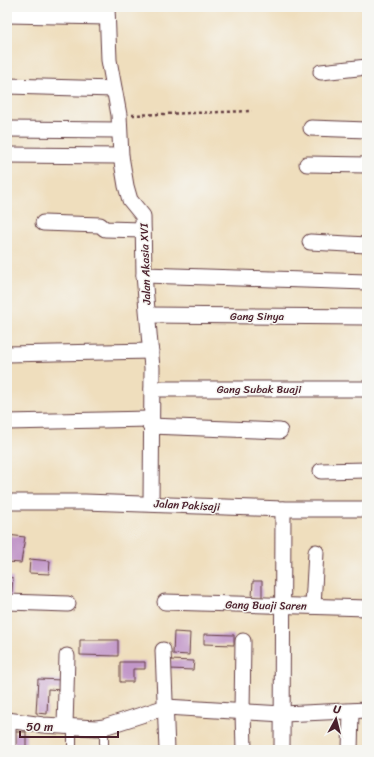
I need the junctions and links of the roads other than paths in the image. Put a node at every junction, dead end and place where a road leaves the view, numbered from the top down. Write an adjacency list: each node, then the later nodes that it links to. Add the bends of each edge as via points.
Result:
1 (107, 12): 2 (street); 6 (street, Jalan Akasia XVI, via 109,60)
2 (7, 15)
3 (367, 68): 4 (street)
4 (321, 72)
5 (7, 86): 6 (street)
6 (114, 89): 9 (street, Jalan Akasia XVI)
7 (311, 128): 10 (street)
8 (7, 129): 9 (street)
9 (119, 130): 12 (street, Jalan Akasia XVI)
10 (367, 130)
11 (7, 155): 12 (street)
12 (121, 156): 16 (street, Jalan Akasia XVI, via 129,197 143,216)
13 (307, 164): 14 (street)
14 (367, 165)
15 (43, 223): 16 (street)
16 (143, 230): 19 (street, Jalan Akasia XVI)
17 (310, 242): 18 (street)
18 (367, 245)
19 (144, 276): 20 (street); 21 (street, Jalan Akasia XVI)
20 (367, 282)
21 (148, 315): 22 (street, Gang Sinya); 23 (street, Jalan Akasia XVI)
22 (367, 317)
23 (151, 351): 24 (street); 25 (street, Jalan Akasia XVI)
24 (7, 354)
25 (152, 389): 26 (street, Gang Subak Buaji); 28 (street, Jalan Akasia XVI)
26 (367, 389)
27 (7, 422): 28 (street)
28 (150, 423): 29 (street); 33 (street, Jalan Akasia XVI)
29 (280, 431)
30 (367, 470): 31 (street)
31 (321, 471)
32 (7, 502): 33 (street, Jalan Pakisaji)
33 (151, 503): 34 (street, Jalan Pakisaji)
34 (283, 508): 35 (street, Jalan Pakisaji); 40 (street)
35 (367, 509)
36 (316, 552): 41 (street)
37 (7, 602): 39 (street)
38 (165, 602): 40 (street, Gang Buaji Saren)
39 (68, 604)
40 (284, 604): 41 (street, Gang Buaji Saren); 50 (street)
41 (313, 606): 42 (street, Gang Buaji Saren)
42 (367, 608)
43 (243, 641): 48 (street)
44 (163, 650): 46 (street)
45 (67, 656): 52 (street)
46 (166, 707): 48 (street); 53 (street); 57 (street)
47 (367, 710): 49 (street)
48 (242, 712): 50 (street); 58 (street)
49 (351, 712): 50 (street); 60 (street)
50 (283, 714): 59 (street)
51 (8, 720): 52 (street); 54 (street)
52 (68, 726): 53 (street); 55 (lane)
53 (104, 727): 56 (lane)
54 (8, 750)
55 (72, 750)
56 (104, 750)
57 (167, 750)
58 (244, 750)
59 (282, 750)
60 (350, 750)

